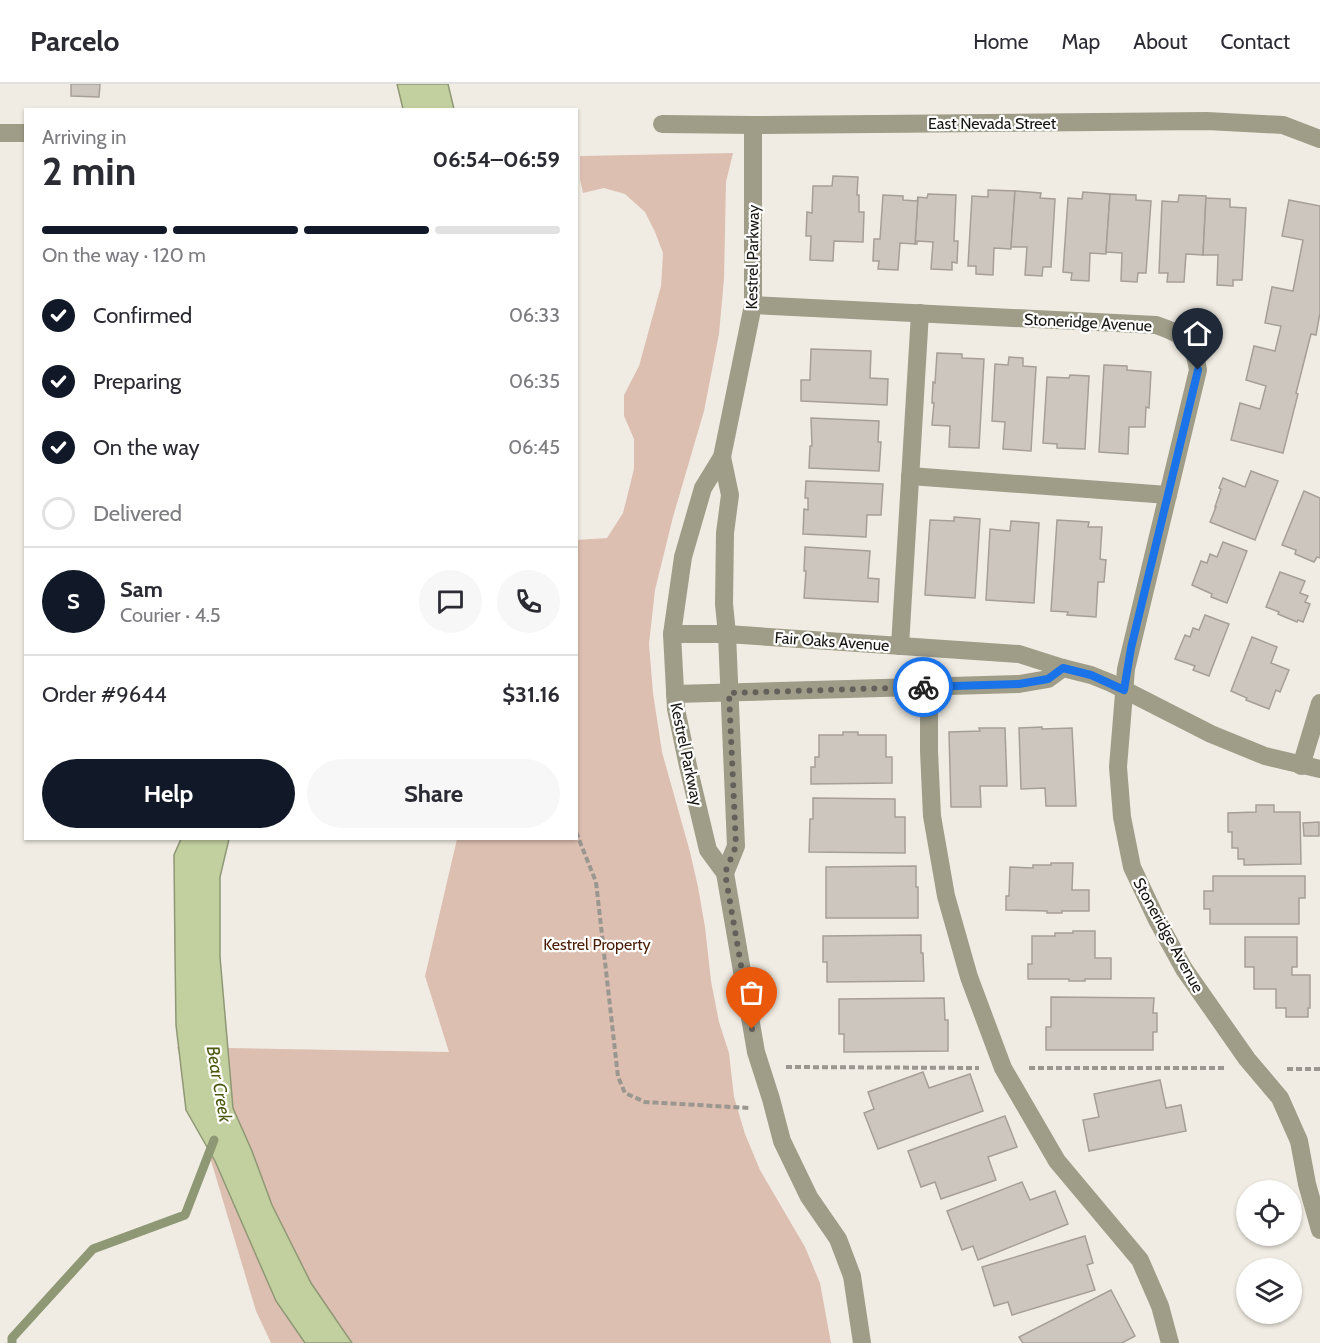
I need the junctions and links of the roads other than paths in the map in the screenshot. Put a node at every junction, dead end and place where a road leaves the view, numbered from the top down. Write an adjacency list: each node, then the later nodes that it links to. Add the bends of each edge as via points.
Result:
1 (662, 124): 2 (street, East Nevada Street)
2 (753, 125): 5 (street, East Nevada Street, via 1207,121 1283,125); 6 (street, Kestrel Parkway)
3 (0, 133): 4 (street)
4 (24, 133)
5 (1320, 140)
6 (753, 305): 7 (street, Stoneridge Avenue); 8 (street, Kestrel Parkway)
7 (920, 314): 9 (street); 10 (street, Stoneridge Avenue, via 1156,325 1185,339 1195,352 1198,370)
8 (722, 457): 11 (street, Kestrel Parkway, via 703,488 683,557); 12 (street, Kestrel Parkway, via 730,495 725,545)
9 (910, 476): 10 (street); 13 (street)
10 (1168, 495): 16 (street, Stoneridge Avenue)
11 (672, 634): 12 (street, Fair Oaks Avenue); 18 (street, Kestrel Parkway)
12 (727, 634): 13 (street, Fair Oaks Avenue); 17 (street, Kestrel Parkway)
13 (900, 646): 14 (street, Fair Oaks Avenue, via 1019,654)
14 (1063, 668): 15 (street, via 1048,679 1019,684); 16 (street, Fair Oaks Avenue)
15 (929, 687): 17 (street); 25 (street, via 932,816 946,896 969,977 1003,1068 1057,1161 1140,1260 1160,1306)
16 (1124, 690): 20 (street, Fair Oaks Avenue, via 1211,734); 23 (street, Stoneridge Avenue, via 1118,768 1132,867 1184,969 1280,1098 1299,1141)
17 (729, 693): 18 (street); 22 (street, Kestrel Parkway, via 736,846)
18 (675, 694): 22 (street, Kestrel Parkway, via 708,850)
19 (1320, 703): 20 (street)
20 (1301, 766): 21 (street, Fair Oaks Avenue)
21 (1320, 769)
22 (725, 873): 24 (street, Kestrel Parkway, via 756,1052 782,1141 809,1197 838,1239 852,1276)
23 (1320, 1230)
24 (862, 1343)
25 (1170, 1343)

